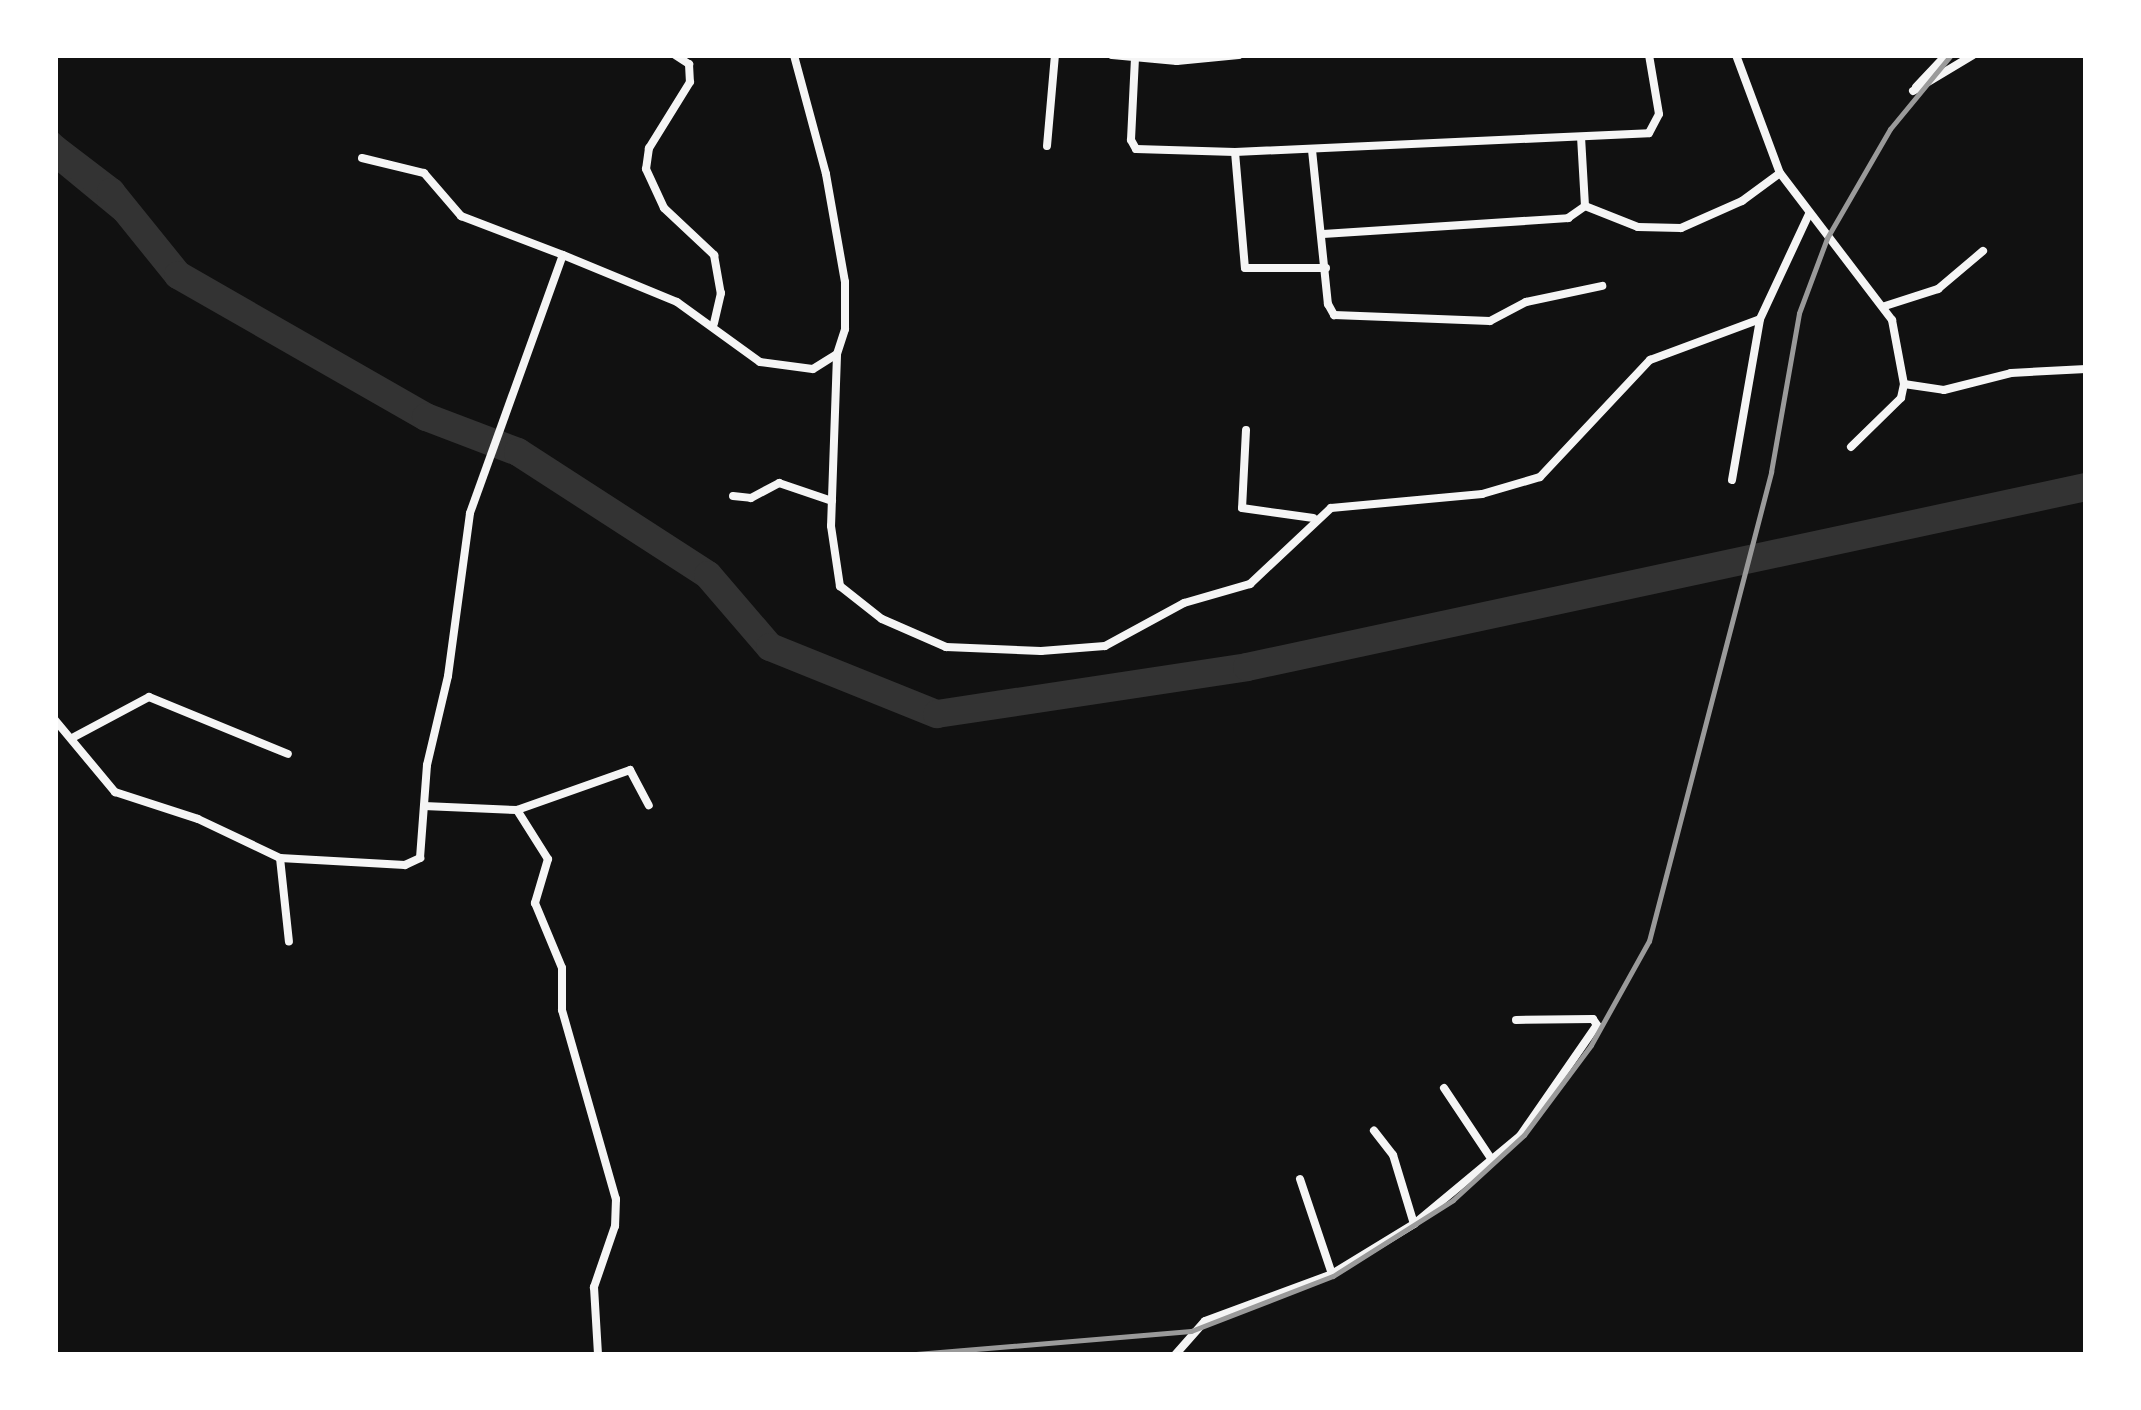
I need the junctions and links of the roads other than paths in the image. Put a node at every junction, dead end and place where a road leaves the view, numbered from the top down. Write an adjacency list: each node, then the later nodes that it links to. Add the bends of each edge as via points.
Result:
1 (675, 55): 26 (street, via 689,64 690,82 649,148 646,170 664,208 714,254 721,293)
2 (794, 55): 27 (street, via 846,282)
3 (1056, 55): 12 (street)
4 (1112, 55): 10 (street)
5 (1239, 55): 10 (street)
6 (1649, 55): 11 (street, via 1659,114 1654,130 1626,138)
7 (1736, 55): 16 (street)
8 (1946, 55): 9 (street, via 1913,91)
9 (1973, 55)
10 (1134, 58): 14 (street, via 1130,140 1136,148)
11 (1581, 137): 13 (street); 17 (street)
12 (1047, 146)
13 (1312, 150): 14 (street); 19 (street)
14 (1235, 152): 22 (street, via 1244,268)
15 (362, 158): 21 (street, via 430,176 453,211)
16 (1780, 173): 17 (street, via 1742,201 1681,228 1638,227); 18 (street)
17 (1584, 206): 19 (street, via 1568,218)
18 (1810, 214): 24 (street); 25 (street)
19 (1323, 234): 22 (street)
20 (1983, 251): 24 (street, via 1938,290)
21 (563, 255): 26 (street); 40 (street, via 470,513)
22 (1326, 268): 23 (street, via 1330,310 1352,316 1490,321 1540,297)
23 (1602, 286)
24 (1885, 306): 29 (street)
25 (1760, 318): 32 (street); 35 (street, via 1650,360 1540,477 1482,494 1342,505)
26 (714, 323): 27 (street, via 760,362 812,368)
27 (837, 354): 34 (street)
28 (2086, 369): 29 (street, via 2011,373 1944,390)
29 (1904, 384): 31 (street, via 1886,416)
30 (1246, 430): 35 (street, via 1242,508)
31 (1851, 447)
32 (1732, 480)
33 (733, 496): 34 (street, via 751,498 779,483)
34 (832, 501): 35 (street, via 840,586 917,637 974,651 1118,644 1184,603 1250,584)
35 (1314, 518)
36 (55, 720): 37 (street)
37 (74, 737): 38 (street, via 149,697); 42 (street, via 114,792 198,820)
38 (288, 754)
39 (649, 805): 41 (street, via 630,770)
40 (424, 806): 41 (street); 42 (street, via 422,851 414,863)
41 (517, 810): 51 (street, via 548,859 535,903 562,968 562,1010 616,1199 615,1226 594,1287)
42 (280, 858): 43 (street)
43 (289, 942)
44 (1516, 1020): 47 (street, via 1593,1019 1597,1025 1520,1136)
45 (1444, 1088): 47 (street)
46 (1374, 1131): 49 (street, via 1393,1156)
47 (1492, 1160): 49 (street)
48 (1300, 1180): 50 (street)
49 (1414, 1224): 50 (street)
50 (1332, 1274): 52 (street, via 1205,1321)
51 (598, 1355)
52 (1175, 1355)

